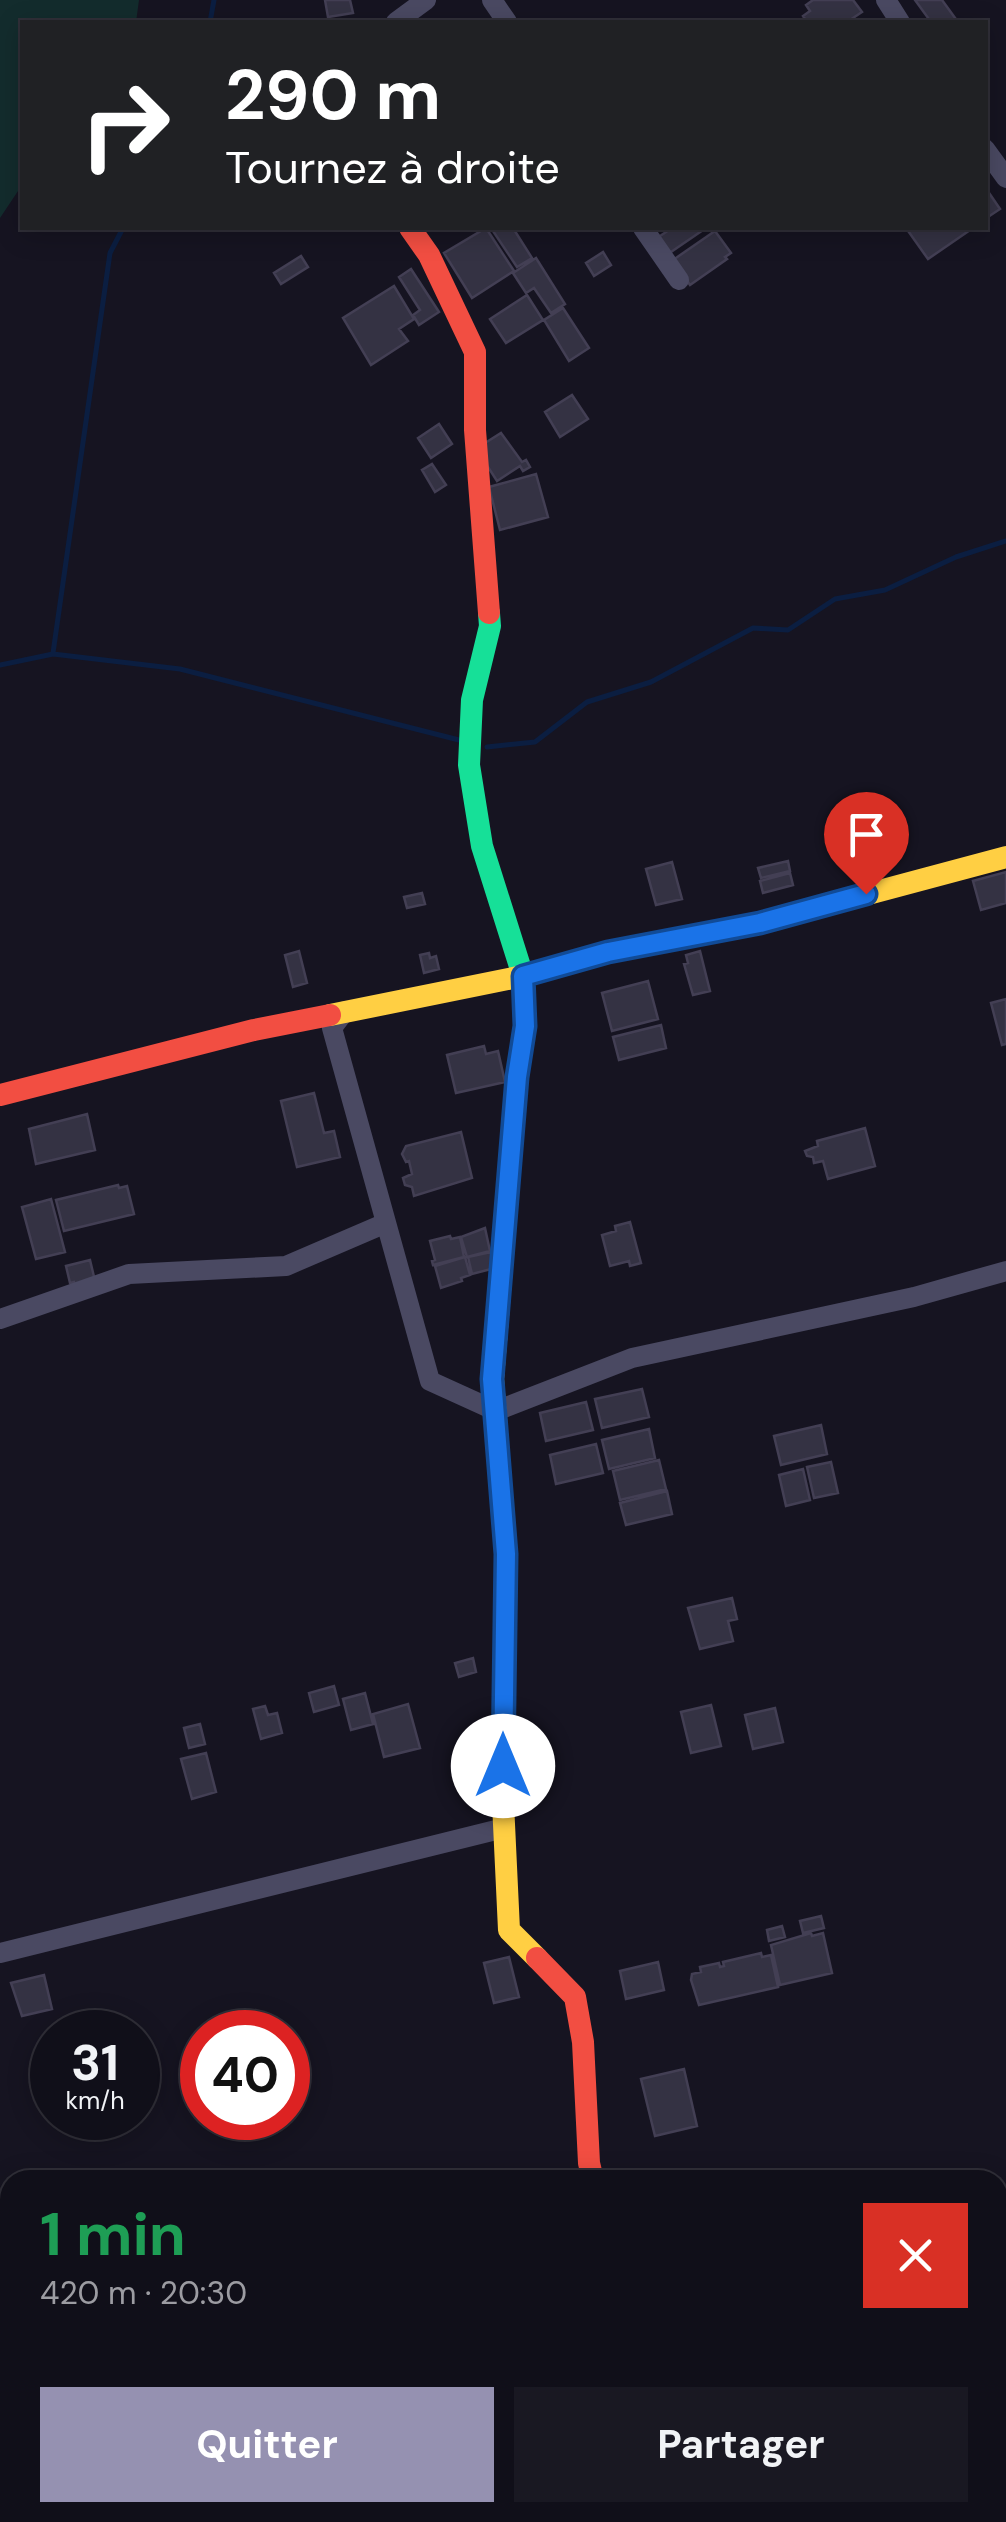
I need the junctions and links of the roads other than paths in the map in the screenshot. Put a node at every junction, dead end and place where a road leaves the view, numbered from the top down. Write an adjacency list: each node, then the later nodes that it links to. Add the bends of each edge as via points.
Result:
1 (426, 0): 2 (street)
2 (399, 20)
3 (988, 153): 4 (street)
4 (1006, 178)
5 (411, 230): 9 (street, via 475,352 490,626 472,700 469,765 482,846)
6 (645, 230): 7 (street)
7 (680, 280)
8 (1006, 857): 9 (street, via 760,923)
9 (523, 976): 10 (street); 15 (street, via 525,1026 492,1379)
10 (345, 1011): 11 (street); 12 (street, via 332,1028)
11 (0, 1096)
12 (386, 1223): 14 (street, via 286,1266 128,1274); 15 (street, via 430,1381)
13 (1006, 1271): 15 (street, via 914,1298 632,1358)
14 (0, 1318)
15 (496, 1411): 16 (street, via 506,1554)
16 (504, 1828): 17 (street); 18 (street, via 510,1930 575,1998)
17 (0, 1953)
18 (592, 2170)

